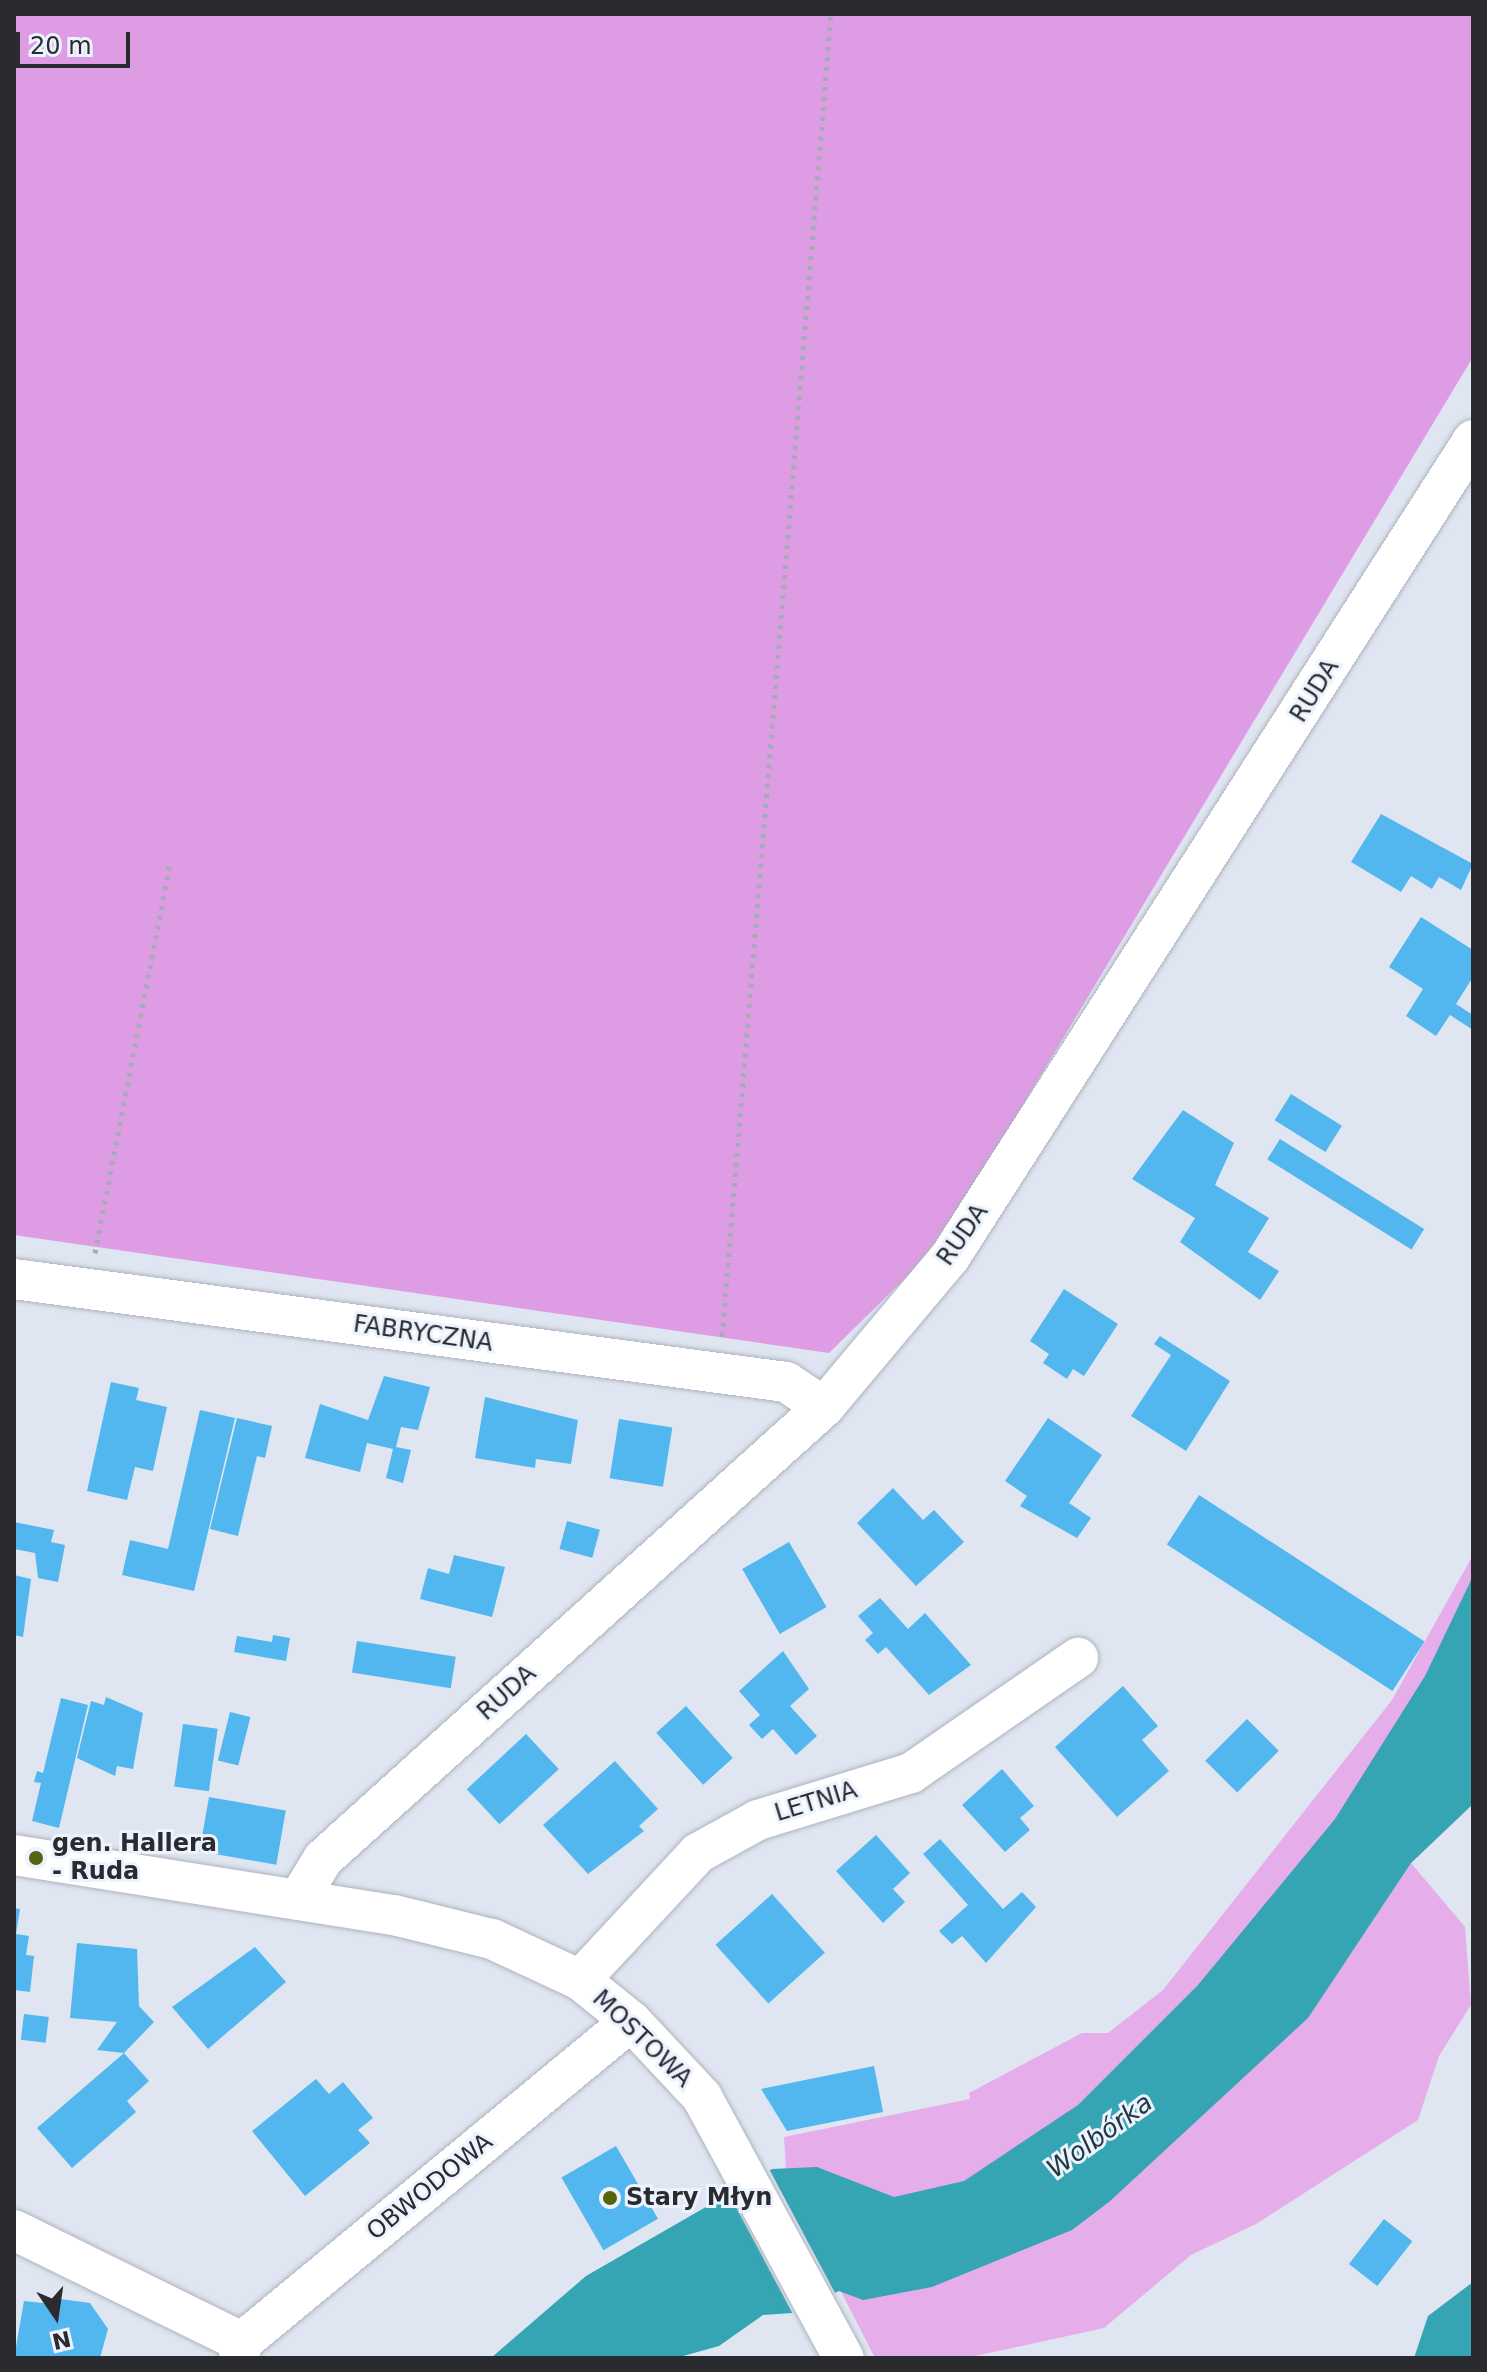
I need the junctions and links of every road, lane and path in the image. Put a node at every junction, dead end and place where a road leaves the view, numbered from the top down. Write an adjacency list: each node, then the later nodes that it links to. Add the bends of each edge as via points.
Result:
1 (831, 14): 6 (path)
2 (1473, 440): 7 (street, RUDA, via 950,1257)
3 (171, 860): 5 (path)
4 (14, 1279): 5 (street, FABRYCZNA)
5 (88, 1290): 6 (street, FABRYCZNA)
6 (719, 1373): 7 (street, FABRYCZNA, via 786,1382)
7 (824, 1407): 10 (street, RUDA, via 323,1859)
8 (1078, 1658): 11 (street, LETNIA, via 911,1773 758,1820 698,1853)
9 (14, 1855): 10 (street, MOSTOWA)
10 (298, 1900): 11 (street, MOSTOWA, via 492,1939)
11 (580, 1980): 12 (street, MOSTOWA)
12 (631, 2021): 14 (street, OBWODOWA); 15 (street, MOSTOWA, via 702,2097)
13 (14, 2230): 14 (street)
14 (240, 2350)
15 (844, 2358)

